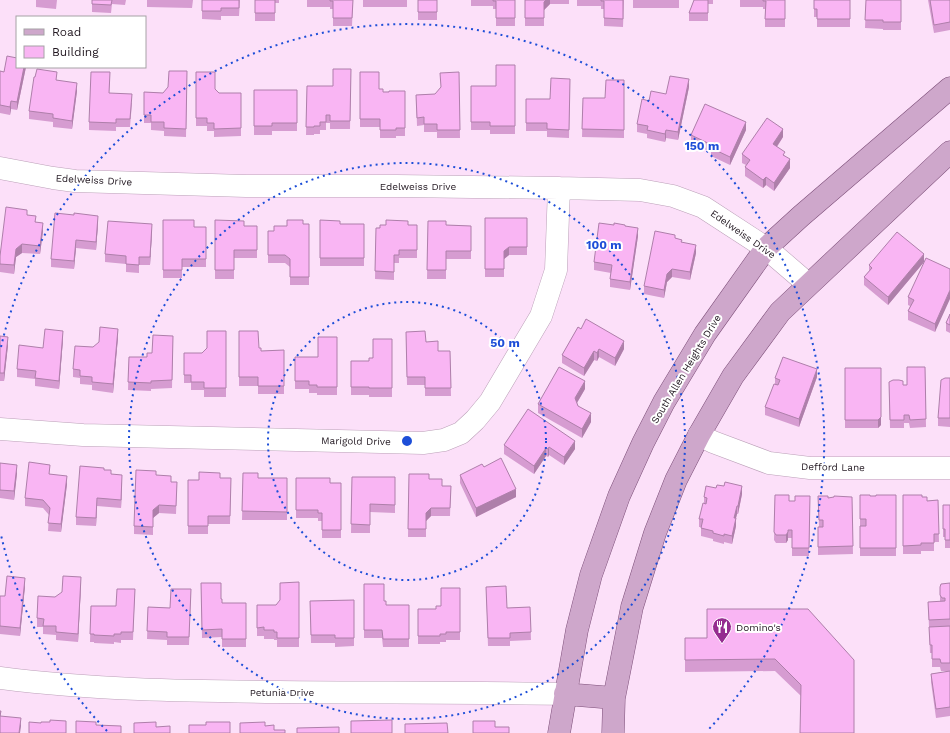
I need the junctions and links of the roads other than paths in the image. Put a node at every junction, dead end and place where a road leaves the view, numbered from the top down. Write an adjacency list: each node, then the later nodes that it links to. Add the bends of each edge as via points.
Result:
1 (950, 88): 5 (main road, South Allen Heights Drive)
2 (950, 152): 6 (main road)
3 (0, 168): 4 (street, Edelweiss Drive, via 75,181 246,186)
4 (558, 188): 5 (street, Edelweiss Drive, via 640,190 673,196 703,207); 7 (street, Marigold Drive, via 556,270 541,316 490,402 462,433 444,440 422,442 83,435)
5 (766, 248): 6 (street, Edelweiss Drive); 11 (main road, South Allen Heights Drive, via 705,334 643,442 619,496 592,575 577,630)
6 (808, 284): 8 (main road, via 780,312 733,376)
7 (0, 428)
8 (699, 434): 9 (street, Defford Lane, via 713,442 769,463 810,468); 12 (main road, via 676,480 655,533 632,607)
9 (950, 468)
10 (0, 678): 11 (street, Petunia Drive, via 89,687 177,691)
11 (565, 694): 12 (main road); 13 (main road, South Allen Heights Drive)
12 (614, 698): 14 (main road)
13 (558, 733)
14 (613, 733)

